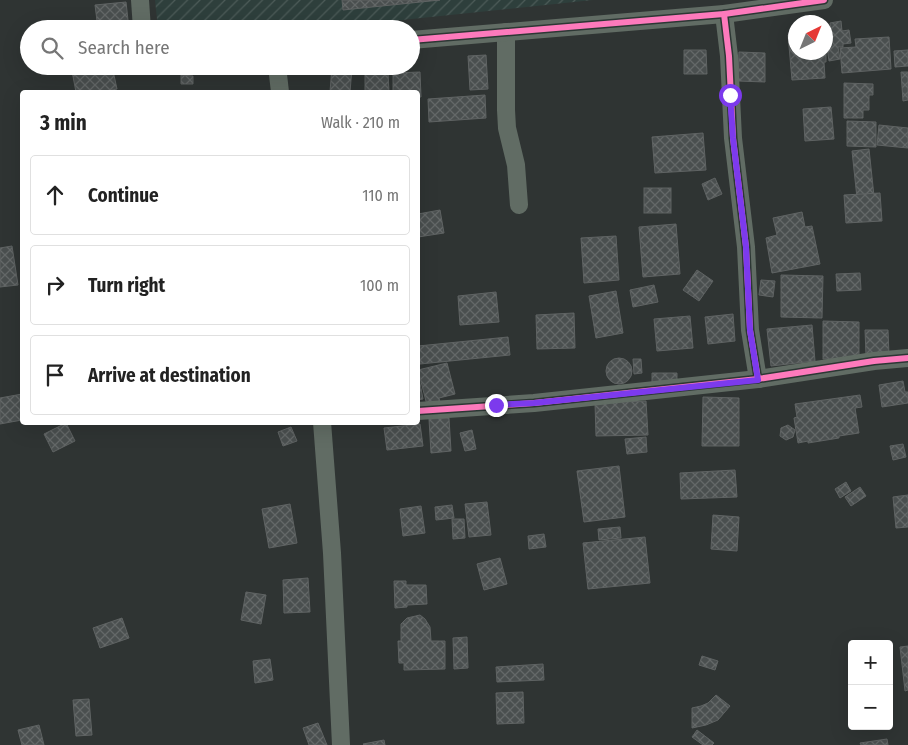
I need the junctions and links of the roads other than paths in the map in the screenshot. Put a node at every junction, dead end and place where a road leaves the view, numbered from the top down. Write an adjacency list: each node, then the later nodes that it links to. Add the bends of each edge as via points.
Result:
1 (140, 0): 4 (street)
2 (824, 0): 3 (street)
3 (724, 14): 5 (street); 11 (street, via 733,138 746,247 750,330)
4 (141, 20)
5 (506, 32): 6 (street); 9 (street, via 507,128 516,165)
6 (420, 39)
7 (279, 75): 8 (street)
8 (280, 90)
9 (519, 205)
10 (908, 358): 11 (street)
11 (758, 380): 12 (street, via 534,403)
12 (420, 411)
13 (322, 425): 14 (street)
14 (341, 745)

